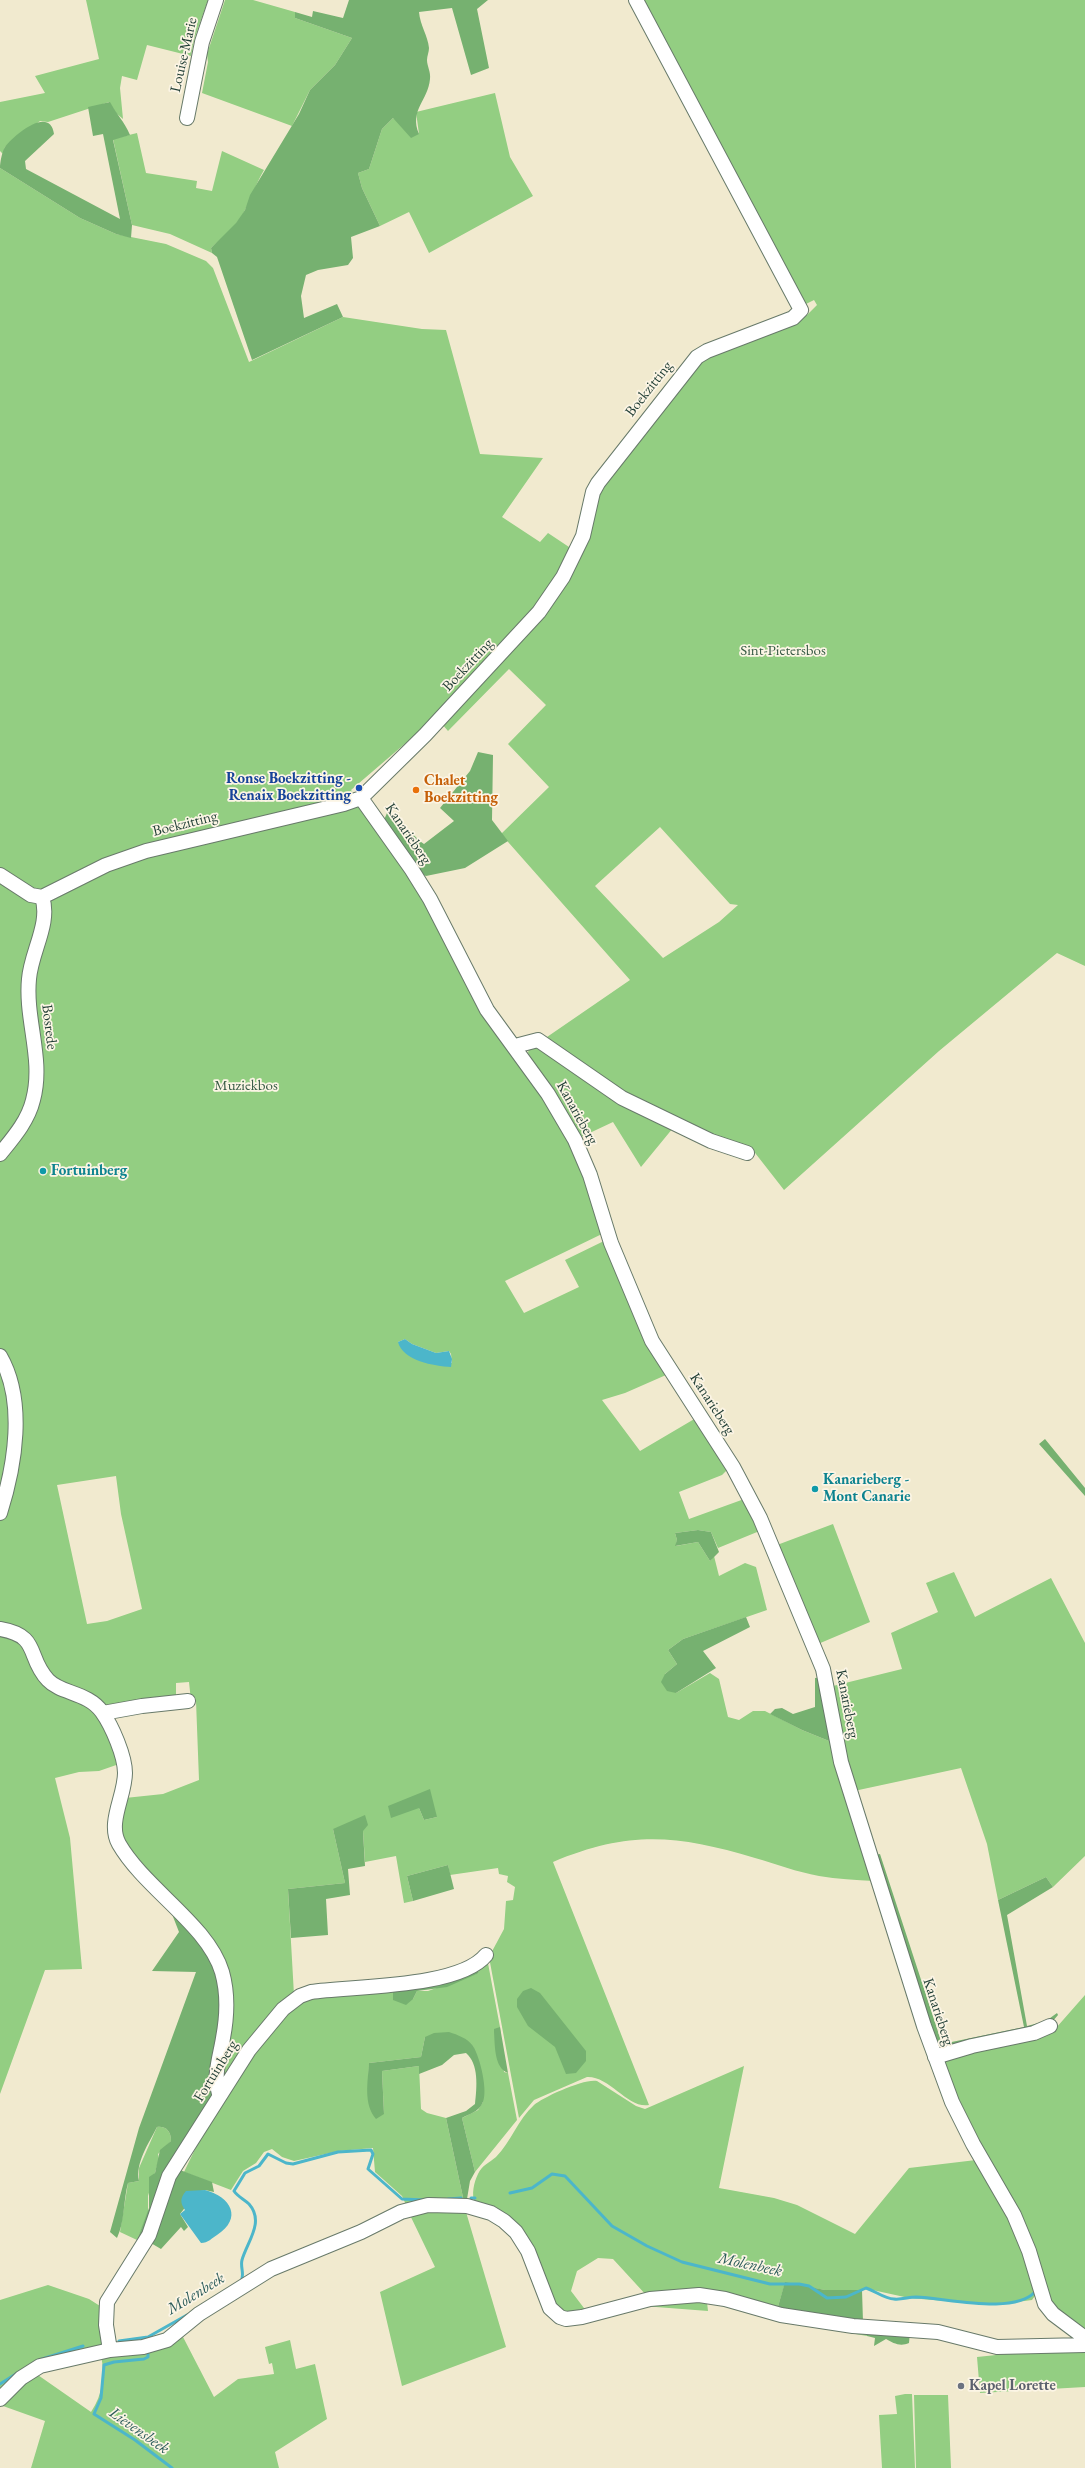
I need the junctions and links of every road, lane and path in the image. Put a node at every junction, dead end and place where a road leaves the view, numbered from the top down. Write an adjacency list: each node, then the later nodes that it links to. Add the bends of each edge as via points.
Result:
1 (216, 0): 3 (street, Louise-Marie, via 202,42)
2 (636, 0): 4 (street, Boekzitting, via 801,310 793,318 707,350 697,357 598,483 593,492 583,536 563,577 539,612 425,735)
3 (187, 118)
4 (361, 798): 6 (street, Boekzitting, via 128,857 89,872); 7 (street, Kanarieberg, via 430,899 487,1010)
5 (0, 875): 6 (street, via 31,894)
6 (42, 897): 9 (street, Bosrede, via 46,910 31,964 28,990 36,1061 36,1089 26,1118)
7 (515, 1046): 8 (street, via 538,1040 622,1098 711,1141); 17 (street, Kanarieberg, via 575,1140 590,1175 611,1243 652,1341 742,1482 816,1650 826,1678 841,1762)
8 (747, 1153)
9 (0, 1154)
10 (0, 1356): 11 (street, via 9,1376 13,1394 14,1437 11,1479)
11 (0, 1513)
12 (0, 1629): 14 (street, via 21,1635 27,1640 49,1682 85,1697)
13 (188, 1701): 14 (street)
14 (103, 1713): 18 (street, via 120,1749 125,1768 122,1799 114,1826 118,1842 148,1882 180,1912 206,1942 216,1956 222,1973 226,2011 216,2082)
15 (486, 1955): 18 (street, Fortuinberg, via 465,1969 442,1977 326,1990 300,1996 283,2009 262,2033)
16 (1050, 2026): 17 (street, via 1034,2033)
17 (935, 2057): 19 (street, Kanarieberg, via 958,2116 1018,2225 1029,2251 1045,2304 1053,2314)
18 (219, 2094): 21 (street, Fortuinberg, via 198,2133 169,2176 149,2235 107,2302 106,2325)
19 (1085, 2338)
20 (1085, 2345): 21 (street, via 997,2347 938,2332 853,2326 781,2315 725,2299 699,2295 650,2298 566,2319 550,2308 528,2251 516,2232 504,2221 491,2213 467,2206 428,2205 401,2212 362,2232 271,2269 199,2314 167,2340 144,2347)
21 (110, 2350): 22 (street, via 40,2366 21,2378)
22 (0, 2399)

